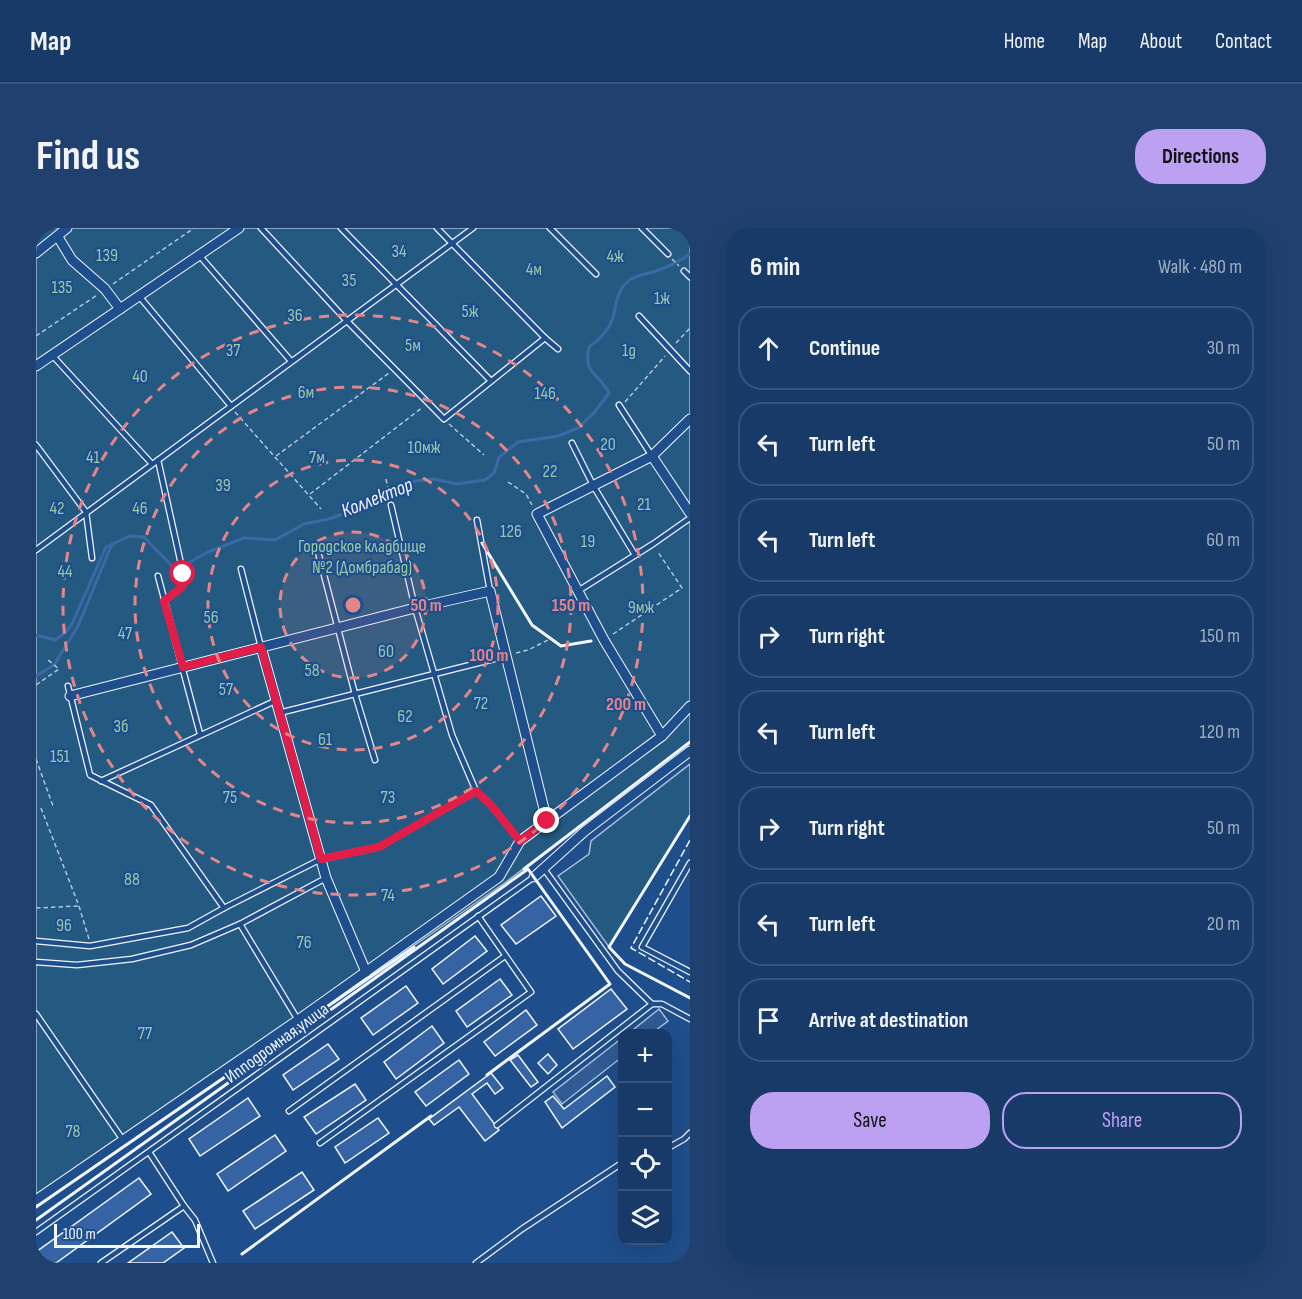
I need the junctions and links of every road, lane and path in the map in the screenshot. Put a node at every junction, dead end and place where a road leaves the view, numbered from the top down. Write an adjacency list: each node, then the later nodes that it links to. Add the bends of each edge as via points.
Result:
1 (67, 228): 10 (street)
2 (194, 228): 19 (path)
3 (239, 228): 14 (street)
4 (261, 228): 23 (lane)
5 (341, 228): 18 (lane)
6 (436, 228): 11 (lane)
7 (473, 228): 11 (lane)
8 (550, 228): 16 (lane)
9 (642, 228): 13 (lane)
10 (58, 237): 12 (street); 19 (street, via 72,260)
11 (452, 244): 18 (lane); 26 (lane)
12 (36, 253)
13 (668, 254): 15 (path)
14 (199, 255): 20 (street); 30 (lane)
15 (684, 271): 17 (lane)
16 (596, 274)
17 (690, 278)
18 (396, 284): 23 (lane); 34 (lane)
19 (105, 289): 21 (street); 25 (path)
20 (140, 296): 21 (street); 36 (lane)
21 (120, 309): 29 (street)
22 (639, 316): 28 (lane)
23 (347, 321): 30 (lane); 32 (lane)
24 (690, 328): 28 (path)
25 (36, 336)
26 (545, 338): 27 (lane); 34 (lane)
27 (558, 349)
28 (670, 349): 33 (lane); 37 (path)
29 (51, 355): 31 (street); 46 (lane)
30 (291, 361): 36 (lane)
31 (36, 366)
32 (393, 369): 35 (lane); 43 (path)
33 (690, 370)
34 (491, 381): 39 (lane)
35 (428, 404): 39 (lane); 51 (path)
36 (231, 406): 43 (path); 45 (lane)
37 (620, 406): 44 (lane)
38 (690, 419): 44 (street)
39 (444, 420): 42 (path)
40 (572, 443): 49 (lane)
41 (36, 445): 54 (lane)
42 (484, 455)
43 (276, 456): 51 (path)
44 (652, 456): 49 (street); 55 (street)
45 (158, 460): 46 (lane); 68 (lane, via 185,582)
46 (152, 464): 54 (lane)
47 (386, 478): 50 (path)
48 (508, 482): 56 (path, via 526,494)
49 (594, 486): 56 (street); 62 (lane)
50 (389, 493)
51 (310, 494): 53 (path)
52 (391, 505): 69 (lane)
53 (321, 509)
54 (86, 512): 60 (lane); 63 (lane)
55 (690, 513)
56 (537, 514): 67 (street)
57 (690, 518): 59 (lane)
58 (477, 520): 66 (lane)
59 (653, 544): 62 (lane); 72 (path, via 682,588)
60 (36, 550)
61 (318, 552): 70 (lane)
62 (634, 555): 67 (lane)
63 (92, 558)
64 (241, 569): 73 (lane)
65 (158, 576): 68 (lane)
66 (490, 591): 69 (street); 74 (street)
67 (578, 591): 72 (street)
68 (164, 601): 76 (lane)
69 (416, 608): 70 (street); 77 (lane)
70 (337, 628): 73 (street); 80 (lane)
71 (552, 638): 74 (path)
72 (604, 640): 86 (street)
73 (261, 647): 76 (street); 82 (street)
74 (507, 656): 77 (lane); 94 (street)
75 (47, 659): 78 (path, via 59,669)
76 (183, 667): 81 (street); 85 (lane)
77 (434, 675): 80 (lane); 91 (lane, via 452,735)
78 (36, 685)
79 (68, 686): 81 (lane)
80 (355, 694): 84 (lane); 89 (lane)
81 (70, 696): 90 (lane, via 90,775)
82 (275, 701): 84 (street); 85 (lane)
83 (690, 706): 86 (street)
84 (279, 713): 96 (street)
85 (200, 735): 90 (lane)
86 (662, 736): 94 (street)
87 (690, 751): 98 (street, via 585,831)
88 (36, 759): 92 (path)
89 (375, 760)
90 (101, 781): 103 (lane, via 151,805)
91 (476, 791): 95 (lane); 96 (lane, via 379,847)
92 (52, 806)
93 (41, 808): 101 (path)
94 (547, 821): 95 (street)
95 (520, 841): 110 (street, via 499,877)
96 (321, 859): 100 (street); 103 (lane)
97 (690, 863): 111 (lane, via 642,947)
98 (544, 869): 99 (street); 112 (lane, via 618,971)
99 (534, 876): 104 (lane, Ипподромная улица)
100 (327, 879): 105 (lane); 110 (street)
101 (79, 906): 102 (path); 107 (path)
102 (36, 908)
103 (224, 908): 107 (lane, via 188,928)
104 (478, 916): 108 (lane); 122 (lane, Ипподромная улица)
105 (240, 924): 109 (lane, via 191,945 132,959 77,965); 115 (lane)
106 (36, 941): 107 (lane)
107 (90, 946)
108 (505, 956): 116 (lane); 120 (lane, via 531,992)
109 (36, 962)
110 (366, 972): 115 (street)
111 (690, 972)
112 (652, 1004): 114 (lane, via 662,1004); 117 (lane)
113 (36, 1014): 119 (lane)
114 (690, 1019)
115 (298, 1020): 119 (street)
116 (289, 1111)
117 (497, 1125)
118 (690, 1133): 121 (lane)
119 (123, 1140): 124 (street)
120 (320, 1143)
121 (672, 1146)
122 (149, 1152): 125 (lane); 126 (lane, Ипподромная улица)
123 (618, 1166): 129 (lane)
124 (36, 1200)
125 (183, 1206): 127 (lane); 128 (lane, via 195,1220)
126 (36, 1232)
127 (101, 1263)
128 (213, 1263)
129 (476, 1263)

